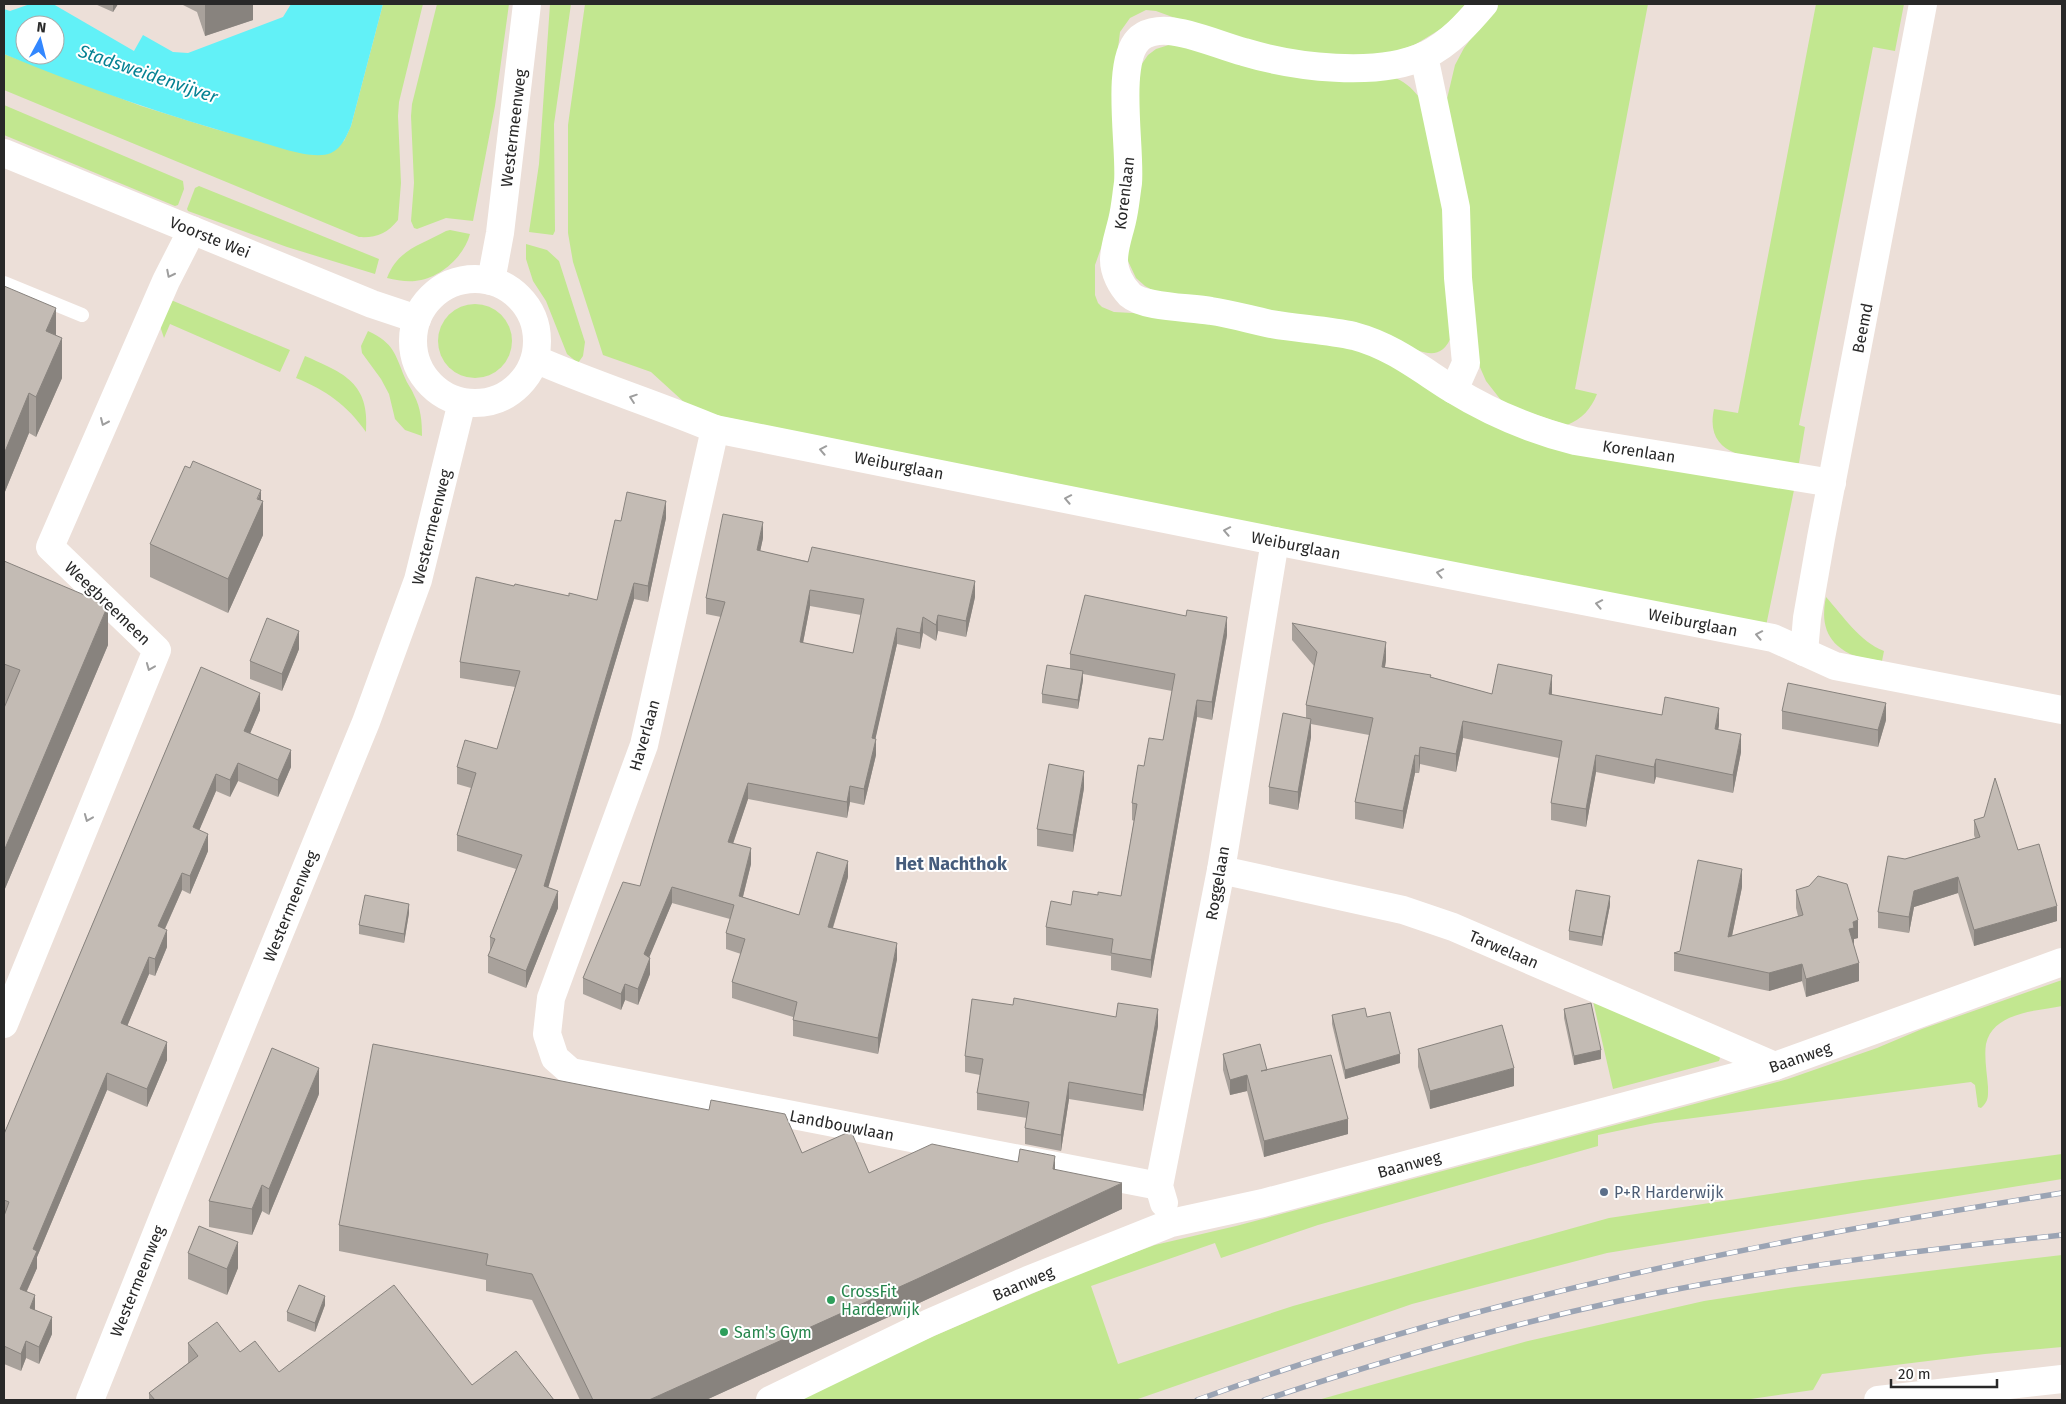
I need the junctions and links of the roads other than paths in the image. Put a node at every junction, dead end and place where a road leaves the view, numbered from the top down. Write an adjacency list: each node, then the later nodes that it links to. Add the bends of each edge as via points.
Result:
1 (527, 4): 7 (street, Westermeenweg, via 500,233)
2 (1484, 4): 4 (street, Korenlaan, via 1465,27)
3 (1923, 4): 15 (street, Beemd)
4 (1424, 56): 12 (street, via 1456,208 1458,278 1466,363); 12 (street, Korenlaan, via 1400,64 1325,67 1247,53 1170,31 1140,37 1131,52 1126,82 1129,166 1114,260 1117,275 1133,297 1151,303 1355,337 1398,353)
5 (4, 153): 6 (street, Voorste Wei)
6 (192, 230): 10 (street, Voorste Wei, via 372,304); 21 (street, Weegbreemeen, one-way to 21, via 166,281 50,547 157,650)
7 (491, 281): 10 (street, via 467,280 448,286 431,298); 11 (street, via 508,289 523,302 533,320 537,340)
8 (4, 283): 9 (lane)
9 (82, 315)
10 (417, 319): 13 (street, via 413,338 416,361 427,381 446,396)
11 (535, 359): 13 (street, via 524,380 508,394 489,402); 14 (street, Weiburglaan, one-way to 11, via 679,413 582,380)
12 (1454, 390): 15 (street, Korenlaan, via 1505,418 1575,441)
13 (462, 402): 27 (street, Westermeenweg, via 418,580 372,704)
14 (715, 429): 16 (street, Weiburglaan, one-way to 14); 22 (street, Haverlaan, via 644,745 551,998)
15 (1832, 483): 17 (street, Beemd, via 1807,618)
16 (1275, 541): 17 (street, Weiburglaan, one-way to 16, via 1773,638); 19 (street, Roggelaan)
17 (1804, 652): 18 (street, Weiburglaan, via 1835,666)
18 (2062, 710)
19 (1220, 870): 23 (street, Tarwelaan, via 1428,918); 24 (street, Roggelaan)
20 (2062, 962): 23 (street, Baanweg)
21 (6, 1015)
22 (547, 1034): 24 (street, Landbouwlaan, via 555,1058 571,1072)
23 (1775, 1066): 25 (street, Baanweg, via 1263,1203)
24 (1159, 1186): 25 (street, Roggelaan)
25 (1170, 1223): 28 (street, Baanweg, via 938,1319)
26 (2062, 1379): 29 (street)
27 (90, 1400)
28 (770, 1400)
29 (1878, 1400)

